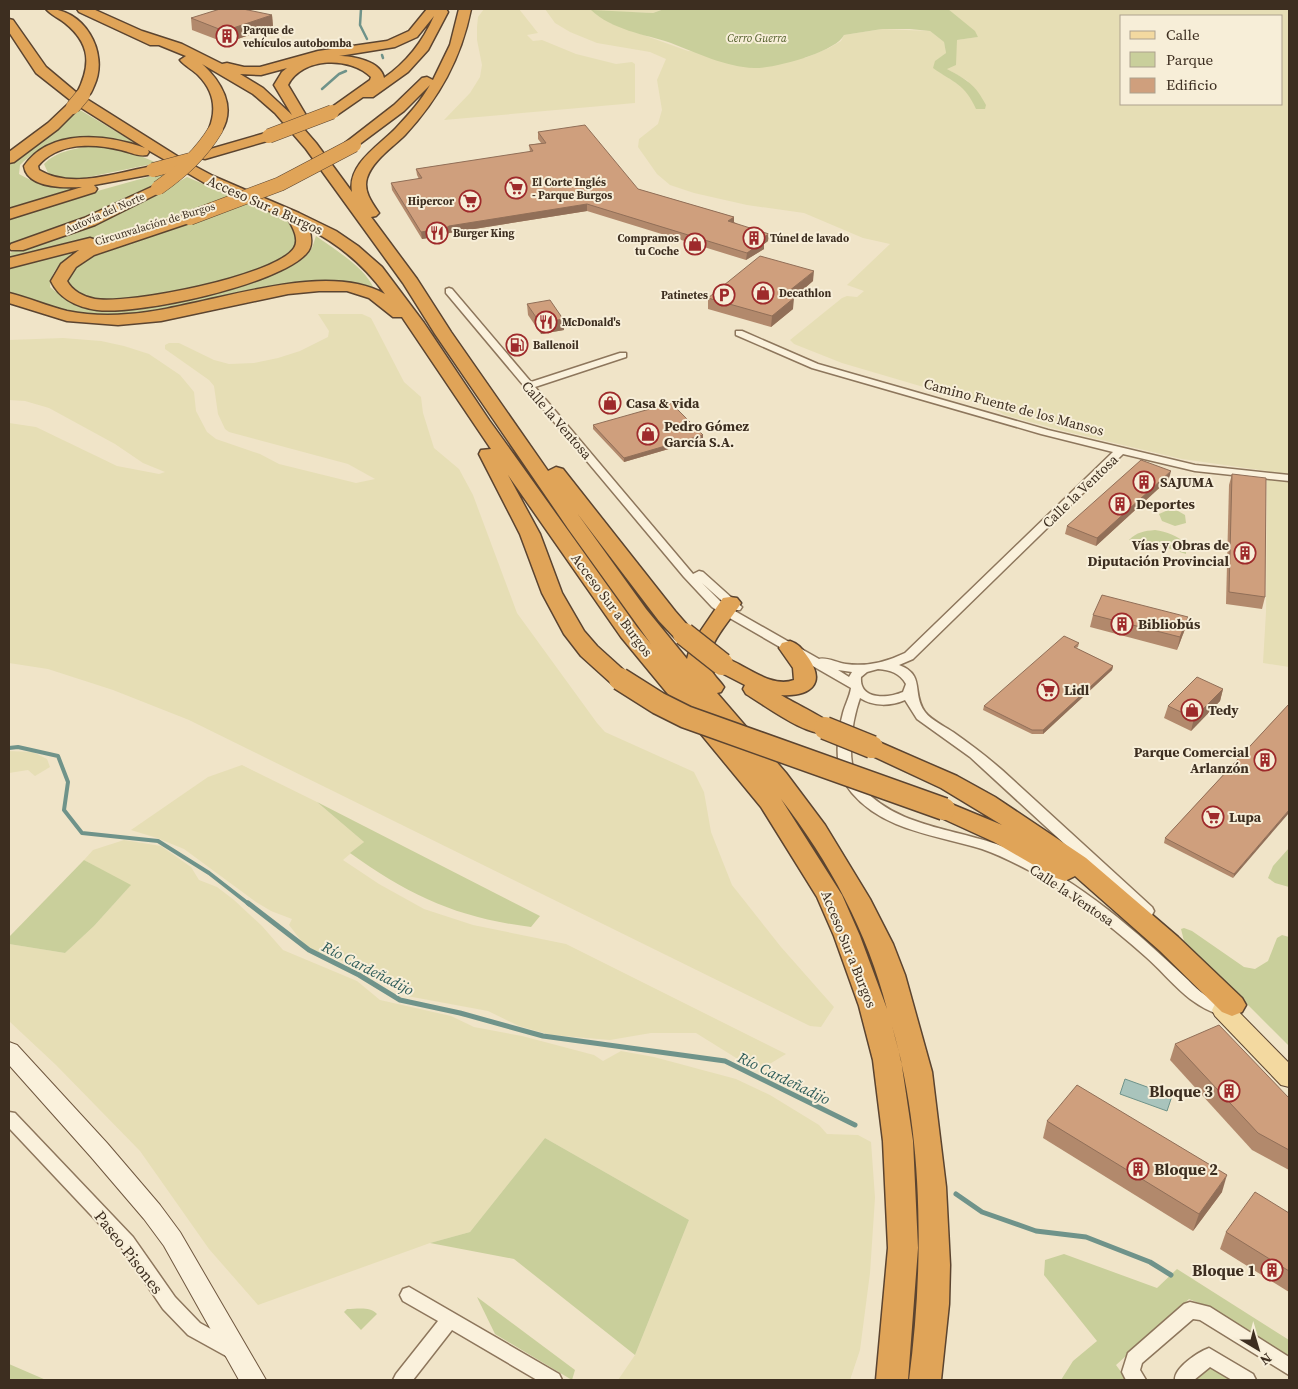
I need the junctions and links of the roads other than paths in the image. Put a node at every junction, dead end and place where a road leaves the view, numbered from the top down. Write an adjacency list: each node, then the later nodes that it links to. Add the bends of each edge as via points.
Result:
1 (52, 9): 11 (highway, bridge, via 78,27 92,49 93,73 83,95 73,107)
2 (83, 9): 7 (highway, Autovía del Norte)
3 (433, 9): 8 (highway, via 413,34 390,44 318,55 261,70 231,69)
4 (444, 9): 9 (highway, via 424,48 405,69 371,92)
5 (463, 9): 16 (highway, bridge, via 439,65 387,123 280,184); 19 (highway, via 462,26 435,91 366,167 359,182 359,193 406,267)
6 (9, 23): 13 (highway, Acceso Sur a Burgos, via 33,61 59,87 168,158)
7 (143, 35): 8 (highway, Acceso Sur a Burgos); 17 (highway, Autovía del Norte, bridge, via 193,64 215,87 222,109 216,130 200,155 184,170 120,210)
8 (177, 47): 10 (highway, Acceso Sur a Burgos, via 232,74 258,91)
9 (332, 112): 10 (highway, via 376,82 378,76 374,70 356,62 330,60 302,65 282,78 282,90 310,134); 12 (highway, bridge, via 269,136)
10 (312, 146): 19 (highway, Acceso Sur a Burgos)
11 (9, 159)
12 (135, 174): 13 (highway, via 72,182 37,176 31,166 39,156 60,146 87,141 113,142); 14 (highway)
13 (208, 179): 15 (highway, Acceso Sur a Burgos)
14 (9, 214)
15 (294, 216): 16 (highway, via 304,236 300,251 271,269 202,290 126,305 89,303 62,288 59,281 62,270 88,252); 22 (highway, Acceso Sur a Burgos, via 330,234 376,270)
16 (189, 217): 18 (highway, Circunvalación de Burgos)
17 (9, 249)
18 (9, 263)
19 (411, 282): 32 (highway, bridge, via 667,616); 37 (highway, Acceso Sur a Burgos, via 426,310 502,415 618,588 661,643 760,756 828,847)
20 (449, 291): 25 (street, Calle la Ventosa)
21 (9, 298): 22 (highway, via 66,315 120,320 166,316 291,289 337,286 372,293)
22 (416, 324): 26 (highway, Acceso Sur a Burgos)
23 (739, 333): 27 (street, Camino Fuente de los Mansos, via 815,366 1045,432)
24 (624, 355): 25 (street)
25 (527, 386): 29 (street, Calle la Ventosa, via 688,574 716,604)
26 (462, 393): 37 (highway, Acceso Sur a Burgos, via 628,632); 38 (highway, bridge, via 470,420 530,534 552,593 588,651 620,679 686,717 944,809 1003,836 1064,871 1101,899)
27 (1121, 450): 28 (street, Camino Fuente de los Mansos, via 1195,468); 31 (street, Calle la Ventosa)
28 (1289, 478)
29 (728, 606): 30 (street, Calle la Ventosa); 30 (street, Calle la Ventosa); 37 (highway, via 703,644 698,657 700,671 788,774 829,830)
30 (799, 655): 32 (highway, via 805,682 789,689 768,686); 34 (street, Calle la Ventosa, via 833,666); 36 (street, Calle la Ventosa)
31 (910, 656): 33 (street, Calle la Ventosa); 35 (street, Calle la Ventosa)
32 (722, 664): 38 (highway, bridge, via 760,694 825,728 949,782 1077,864 1170,944)
33 (887, 666): 34 (street); 35 (street, via 895,668)
34 (863, 669): 36 (street, via 854,678)
35 (909, 682): 36 (street, via 908,694 901,699 882,702 872,700); 38 (street, Calle la Ventosa, via 912,700 920,716 975,754 1144,908 1222,986)
36 (855, 688): 38 (street, Calle la Ventosa, via 844,758 854,788 864,797 894,818 1004,852 1056,880 1132,937 1200,1000)
37 (846, 891): 50 (highway, Acceso Sur a Burgos, via 847,936 873,1006 887,1060 898,1141 903,1248); 51 (highway, Acceso Sur a Burgos, via 876,936 892,977 918,1070 932,1198 934,1271)
38 (1227, 1008): 40 (main road, Calle la Ventosa); 41 (main road, Calle la Ventosa)
39 (9, 1051): 45 (main road, via 152,1212 172,1239)
40 (1289, 1063)
41 (1289, 1078)
42 (9, 1118): 45 (street, Paseo Pisones, via 127,1242 169,1303 194,1329)
43 (409, 1295): 44 (street)
44 (450, 1319): 48 (street); 49 (street)
45 (237, 1352): 47 (main road)
46 (1289, 1367): 52 (street, via 1204,1313 1190,1310 1134,1359 1131,1372)
47 (254, 1380)
48 (402, 1380)
49 (553, 1380)
50 (892, 1380)
51 (925, 1380)
52 (1137, 1380)
53 (1185, 1380): 54 (street, via 1183,1378 1209,1356)
54 (1247, 1380)

